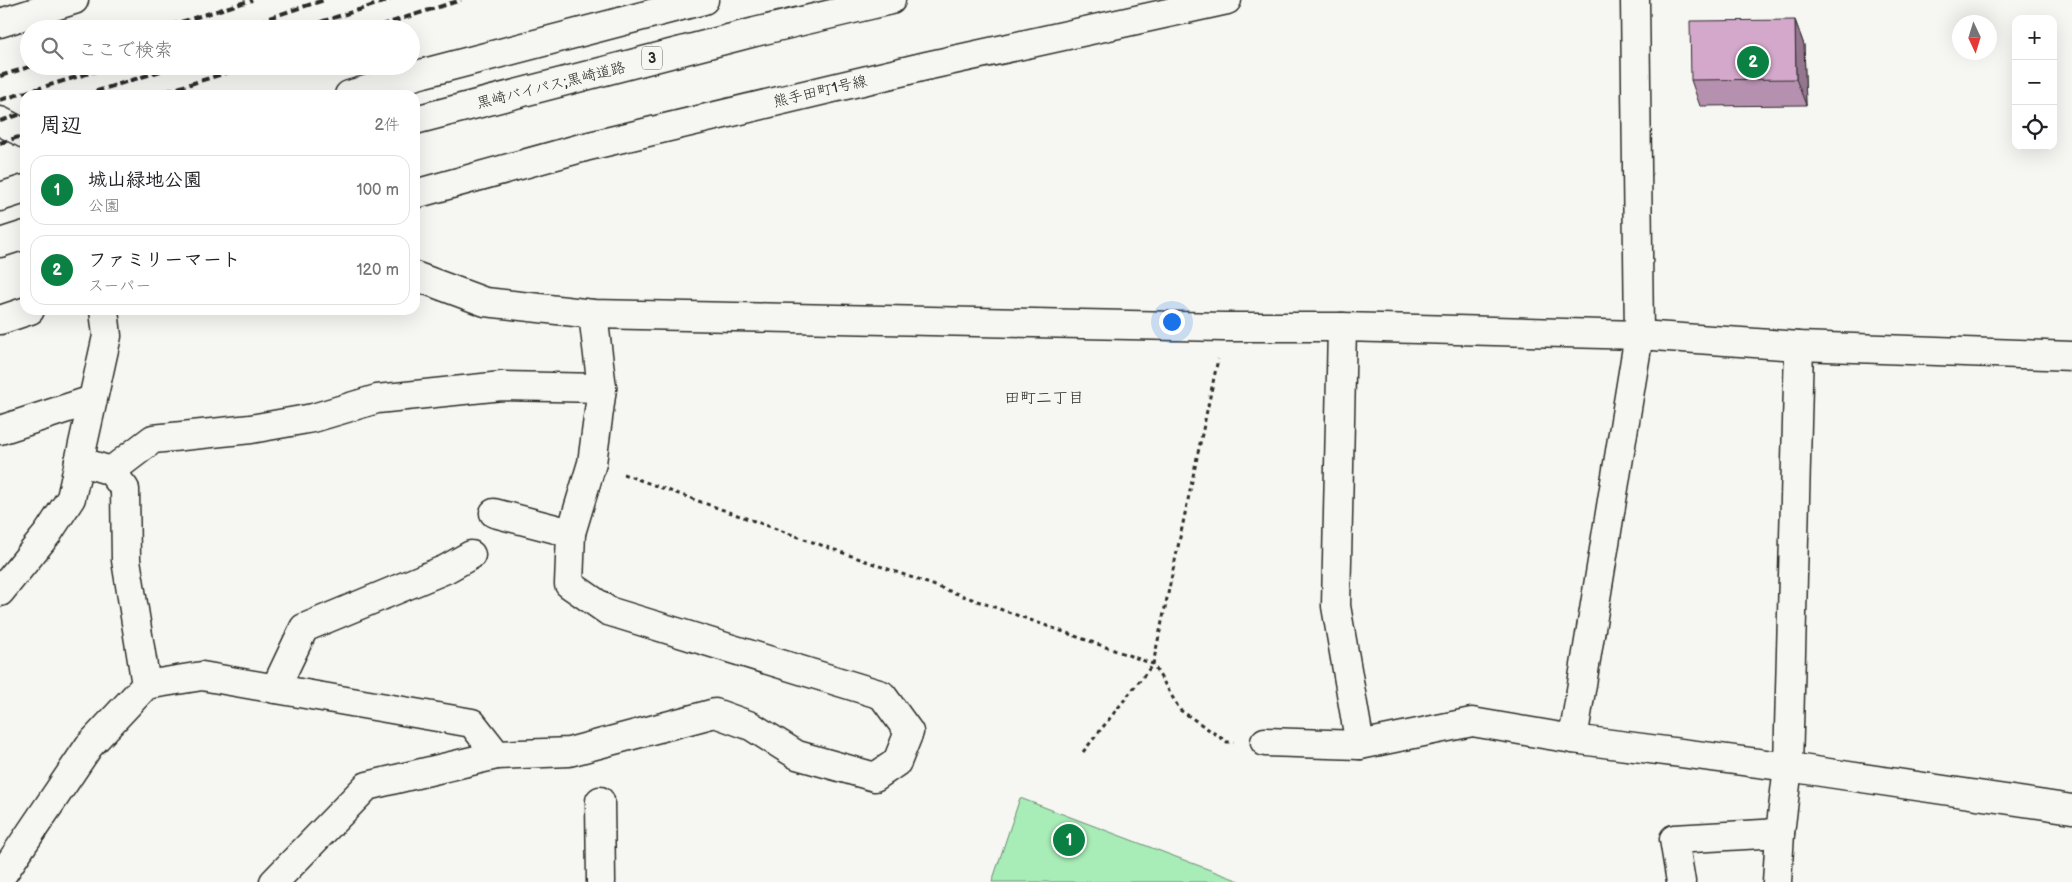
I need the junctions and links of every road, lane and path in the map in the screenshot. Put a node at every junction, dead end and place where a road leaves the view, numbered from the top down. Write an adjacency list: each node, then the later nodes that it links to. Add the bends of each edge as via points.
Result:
1 (74, 0): 6 (main road)
2 (704, 0): 8 (main road)
3 (891, 0): 10 (main road, 黒崎バイパス;黒崎道路 / 3)
4 (1227, 0): 14 (main road, 熊手田町1号線, via 926,66 584,147)
5 (1635, 0): 25 (main road)
6 (0, 23)
7 (419, 75): 9 (main road)
8 (420, 75)
9 (366, 90)
10 (420, 119)
11 (0, 121): 12 (main road)
12 (20, 131)
13 (20, 191): 15 (main road)
14 (420, 193)
15 (0, 197)
16 (20, 237): 17 (main road)
17 (0, 243)
18 (420, 278): 20 (main road, via 485,302)
19 (20, 313): 22 (main road)
20 (593, 314): 23 (main road); 28 (main road)
21 (105, 315): 29 (main road, via 107,336)
22 (0, 320)
23 (1224, 327): 24 (main road); 38 (path)
24 (1342, 327): 25 (main road); 43 (main road, via 1336,606)
25 (1639, 335): 26 (main road); 41 (main road)
26 (1798, 346): 27 (main road); 46 (main road)
27 (2072, 356)
28 (602, 388): 32 (main road); 33 (main road, via 502,386 377,399 313,418 153,440)
29 (92, 400): 30 (main road); 31 (main road)
30 (0, 430)
31 (79, 461): 33 (main road); 37 (main road, via 71,498 48,533)
32 (592, 463): 35 (main road); 38 (path)
33 (111, 471): 39 (main road, via 124,490 126,560)
34 (494, 513): 35 (main road)
35 (570, 533): 45 (main road, via 569,584 608,611 882,695 909,732 897,762 876,777 797,755 751,726 715,713 569,752)
36 (471, 555): 40 (main road, via 446,569 304,628)
37 (0, 592)
38 (1153, 664): 42 (path, via 1180,710 1227,742); 44 (path)
39 (146, 685): 40 (main road, via 202,676); 50 (main road, via 89,746)
40 (275, 689): 45 (main road, via 472,722)
41 (1573, 739): 43 (main road, via 1472,722); 46 (main road)
42 (1265, 742): 43 (main road)
43 (1360, 745)
44 (1084, 752)
45 (497, 755): 51 (main road, via 367,786)
46 (1788, 767): 48 (main road); 49 (main road)
47 (600, 801): 52 (main road)
48 (2072, 809)
49 (1780, 833): 53 (main road, via 1674,839); 54 (main road)
50 (0, 878)
51 (274, 882)
52 (601, 882)
53 (1681, 882)
54 (1777, 882)

